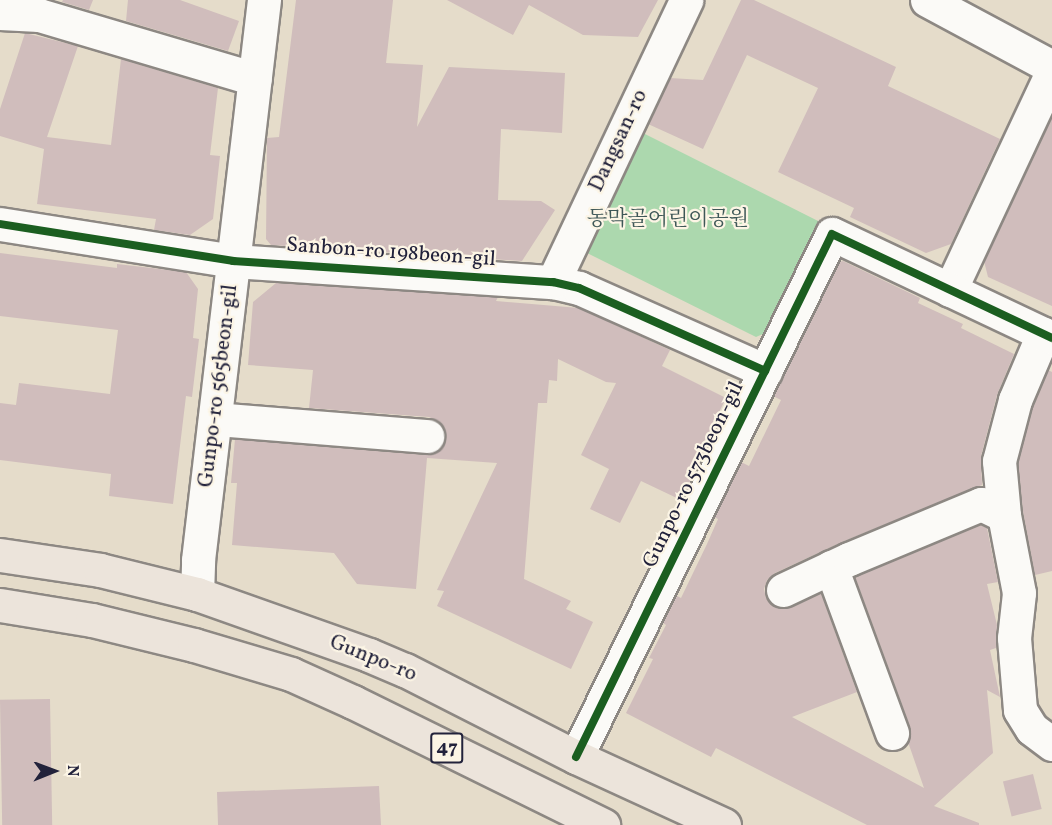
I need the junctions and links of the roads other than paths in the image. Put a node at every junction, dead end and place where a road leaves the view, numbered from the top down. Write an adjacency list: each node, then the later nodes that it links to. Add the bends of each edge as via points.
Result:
1 (264, 0): 7 (street, Gunpo-ro 565beon-gil)
2 (686, 0): 10 (street, Dangsan-ro)
3 (927, 0): 5 (street)
4 (0, 13): 7 (street, via 39,15)
5 (1052, 67)
6 (1052, 72): 11 (street)
7 (255, 79): 9 (street, Gunpo-ro 565beon-gil)
8 (0, 224): 9 (street, Sanbon-ro 198beon-gil)
9 (234, 261): 10 (street, Sanbon-ro 198beon-gil); 14 (street, Gunpo-ro 565beon-gil)
10 (553, 282): 13 (street, Sanbon-ro 198beon-gil, via 579,288)
11 (950, 290): 12 (street, Gunpo-ro 573beon-gil); 13 (street, Gunpo-ro 573beon-gil, via 832,234)
12 (1047, 336): 16 (street, via 1015,400 999,461)
13 (765, 371): 26 (street, Gunpo-ro 573beon-gil)
14 (216, 419): 15 (street); 20 (street, Gunpo-ro 565beon-gil)
15 (427, 436)
16 (1004, 515): 18 (street, via 981,504); 25 (street, via 1018,593 1014,638 1020,710 1032,729)
17 (0, 555): 20 (main road, Gunpo-ro / 47, via 100,570)
18 (831, 567): 19 (street); 24 (street)
19 (783, 590)
20 (197, 594): 22 (main road, Gunpo-ro / 47)
21 (0, 606): 23 (main road, 47, via 92,620)
22 (405, 670): 23 (main road, via 370,668 291,643 282,657); 26 (main road, Gunpo-ro / 47)
23 (291, 674): 27 (main road, 47)
24 (892, 733)
25 (1052, 744)
26 (576, 757): 28 (main road, Gunpo-ro / 47)
27 (603, 825)
28 (724, 825)

